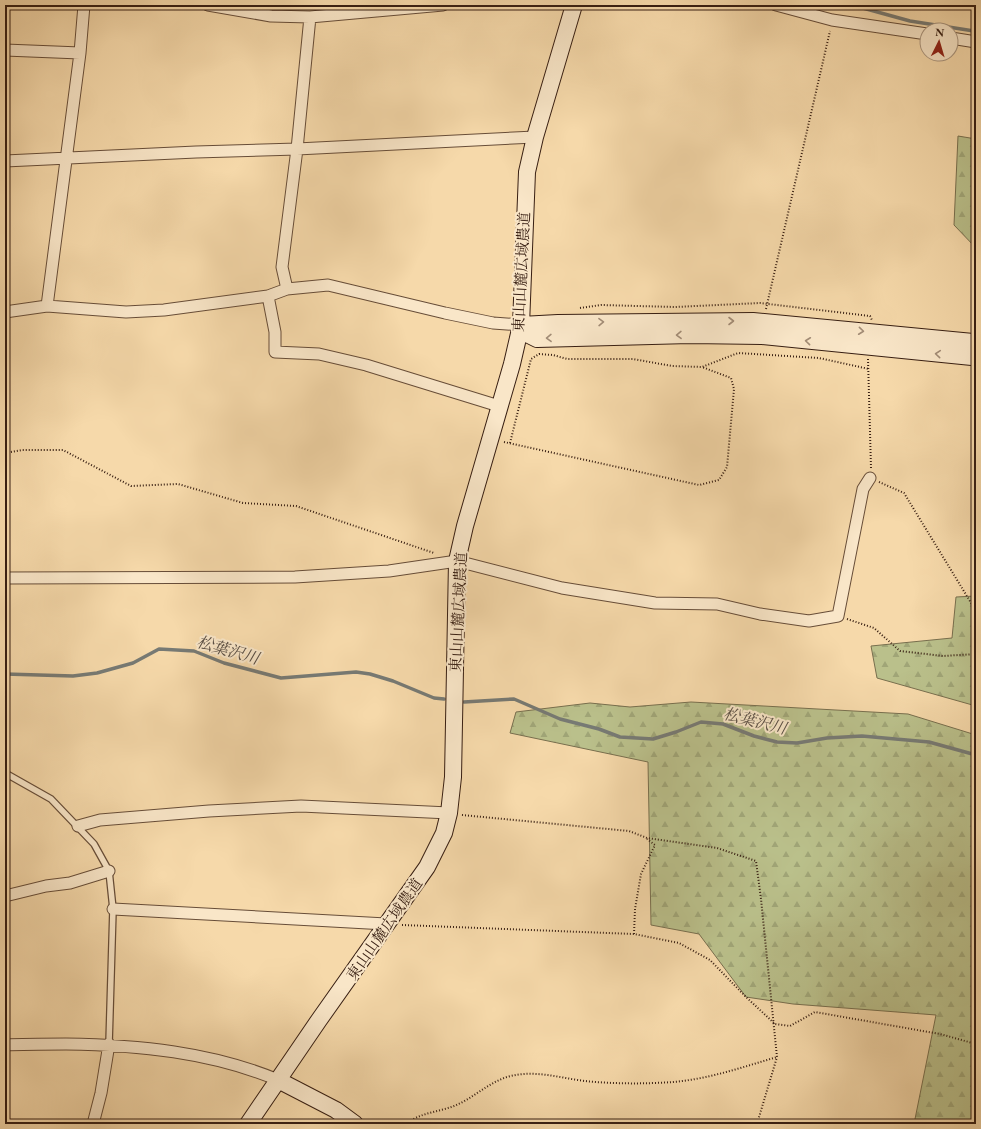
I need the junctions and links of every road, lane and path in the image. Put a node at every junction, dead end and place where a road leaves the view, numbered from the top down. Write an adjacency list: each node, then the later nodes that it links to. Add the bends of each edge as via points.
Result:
1 (84, 5): 12 (street)
2 (208, 5): 6 (street, via 271,16)
3 (443, 5): 6 (street)
4 (574, 5): 13 (street, 東山山麓広域農道)
5 (776, 5): 7 (street)
6 (310, 17): 14 (street)
7 (832, 20): 8 (street); 21 (path)
8 (919, 33)
9 (959, 39): 10 (street)
10 (976, 42)
11 (5, 50): 12 (street)
12 (80, 53): 15 (street)
13 (535, 136): 14 (street); 22 (street, 東山山麓広域農道, via 527,172)
14 (298, 149): 15 (street); 17 (street, via 282,267)
15 (66, 159): 16 (street); 19 (street)
16 (5, 161)
17 (287, 289): 18 (street); 22 (street, via 328,285)
18 (268, 296): 19 (street, via 164,310 126,312); 28 (street, via 275,332 275,352 319,354 366,365)
19 (47, 306): 20 (street)
20 (5, 312)
21 (763, 321): 22 (street, one-way to 21, via 558,322); 23 (street, one-way to 23)
22 (520, 328): 24 (street, one-way to 22, via 762,336 537,339); 28 (street, 東山山麓広域農道, via 512,364)
23 (976, 344)
24 (871, 347): 25 (street, one-way to 24, via 972,357); 27 (path, via 867,363)
25 (976, 355)
26 (702, 367): 27 (path, via 738,353 819,358); 30 (path, via 672,366 633,359 567,359 539,354 531,359); 30 (path, via 731,378 734,389 727,467 719,480 699,485)
27 (869, 369): 32 (path)
28 (498, 406): 29 (street, 東山山麓広域農道)
29 (490, 439): 30 (path); 34 (street, 東山山麓広域農道)
30 (510, 444)
31 (5, 453): 33 (path, via 22,450 64,450 131,486 178,484 243,503 296,506)
32 (870, 478): 36 (path, via 904,493); 37 (street, via 863,489)
33 (435, 554)
34 (457, 561): 35 (street, via 389,571 295,577); 37 (street, via 562,588 655,603 717,604 760,614 809,621); 40 (street, 東山山麓広域農道, via 453,777)
35 (5, 578)
36 (976, 611)
37 (838, 616): 38 (path, via 874,628 900,651 943,656)
38 (976, 654)
39 (5, 773): 41 (lane, via 51,799)
40 (449, 813): 41 (street, via 301,806 100,820); 42 (path, via 629,831); 46 (street, 東山山麓広域農道, via 444,833 427,867)
41 (78, 826): 43 (lane, via 94,844)
42 (647, 838): 47 (path, via 655,845 641,874); 48 (path, via 717,848 756,860)
43 (109, 871): 44 (street); 45 (lane)
44 (5, 896)
45 (113, 909): 46 (street); 49 (lane)
46 (386, 924): 47 (path); 53 (street, 東山山麓広域農道)
47 (634, 934): 48 (path, via 678,943 710,960)
48 (775, 1024): 50 (path, via 790,1026 815,1012 940,1034); 52 (path)
49 (109, 1044): 51 (street); 53 (street, via 200,1055 229,1062); 54 (street)
50 (976, 1044)
51 (5, 1045)
52 (777, 1057): 57 (path, via 705,1078 674,1082 585,1081 524,1073 506,1077 455,1105 412,1119); 58 (path)
53 (278, 1080): 55 (street, 東山山麓広域農道); 56 (street, via 336,1110)
54 (93, 1124)
55 (248, 1124)
56 (355, 1124)
57 (406, 1124)
58 (757, 1124)

